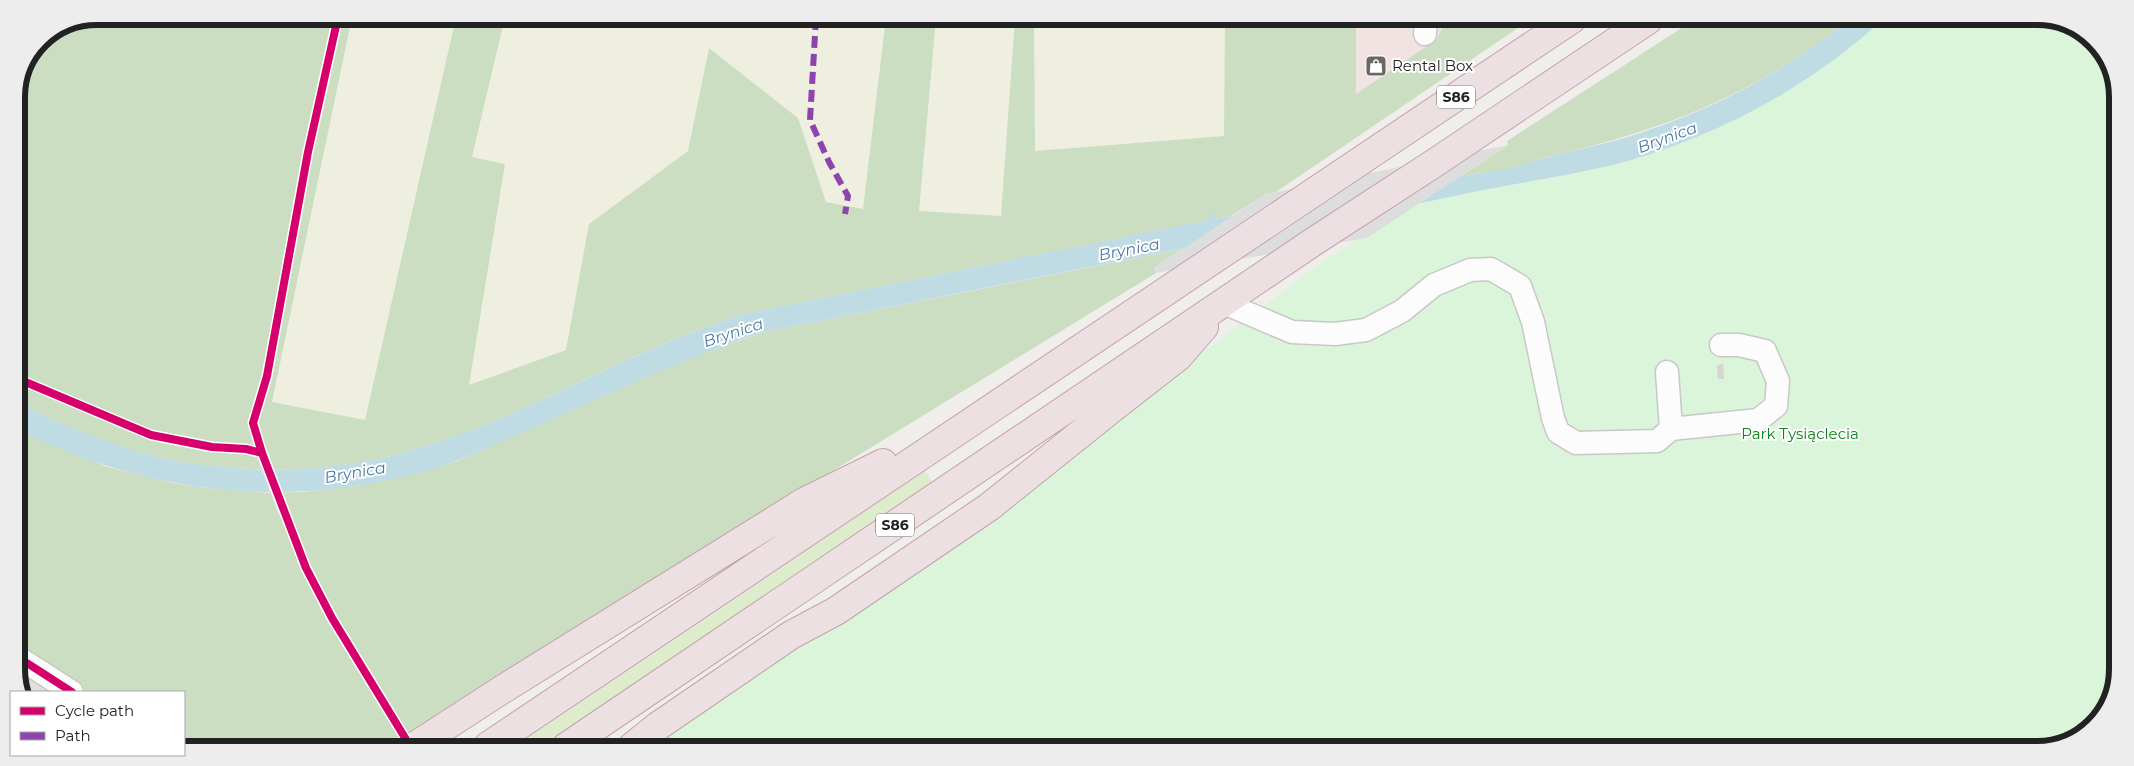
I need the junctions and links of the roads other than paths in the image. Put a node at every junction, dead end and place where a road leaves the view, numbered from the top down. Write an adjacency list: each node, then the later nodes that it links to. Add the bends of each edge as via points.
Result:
1 (1563, 25): 6 (highway, S86)
2 (1641, 25): 3 (highway, S86)
3 (1224, 303): 7 (street, via 1292,332 1335,334 1366,330 1402,311 1434,285 1470,270 1491,269 1520,286 1533,322 1558,432 1576,443 1657,441); 12 (highway, S86); 13 (highway, via 1178,358 989,507 836,611 791,635)
4 (1721, 345): 7 (street, via 1765,351 1778,381 1776,406 1758,420)
5 (1667, 372): 7 (street)
6 (981, 415): 10 (highway, via 804,502); 11 (highway, S86)
7 (1671, 429)
8 (25, 662): 9 (street)
9 (70, 691)
10 (423, 741)
11 (495, 741)
12 (575, 741)
13 (639, 741)

